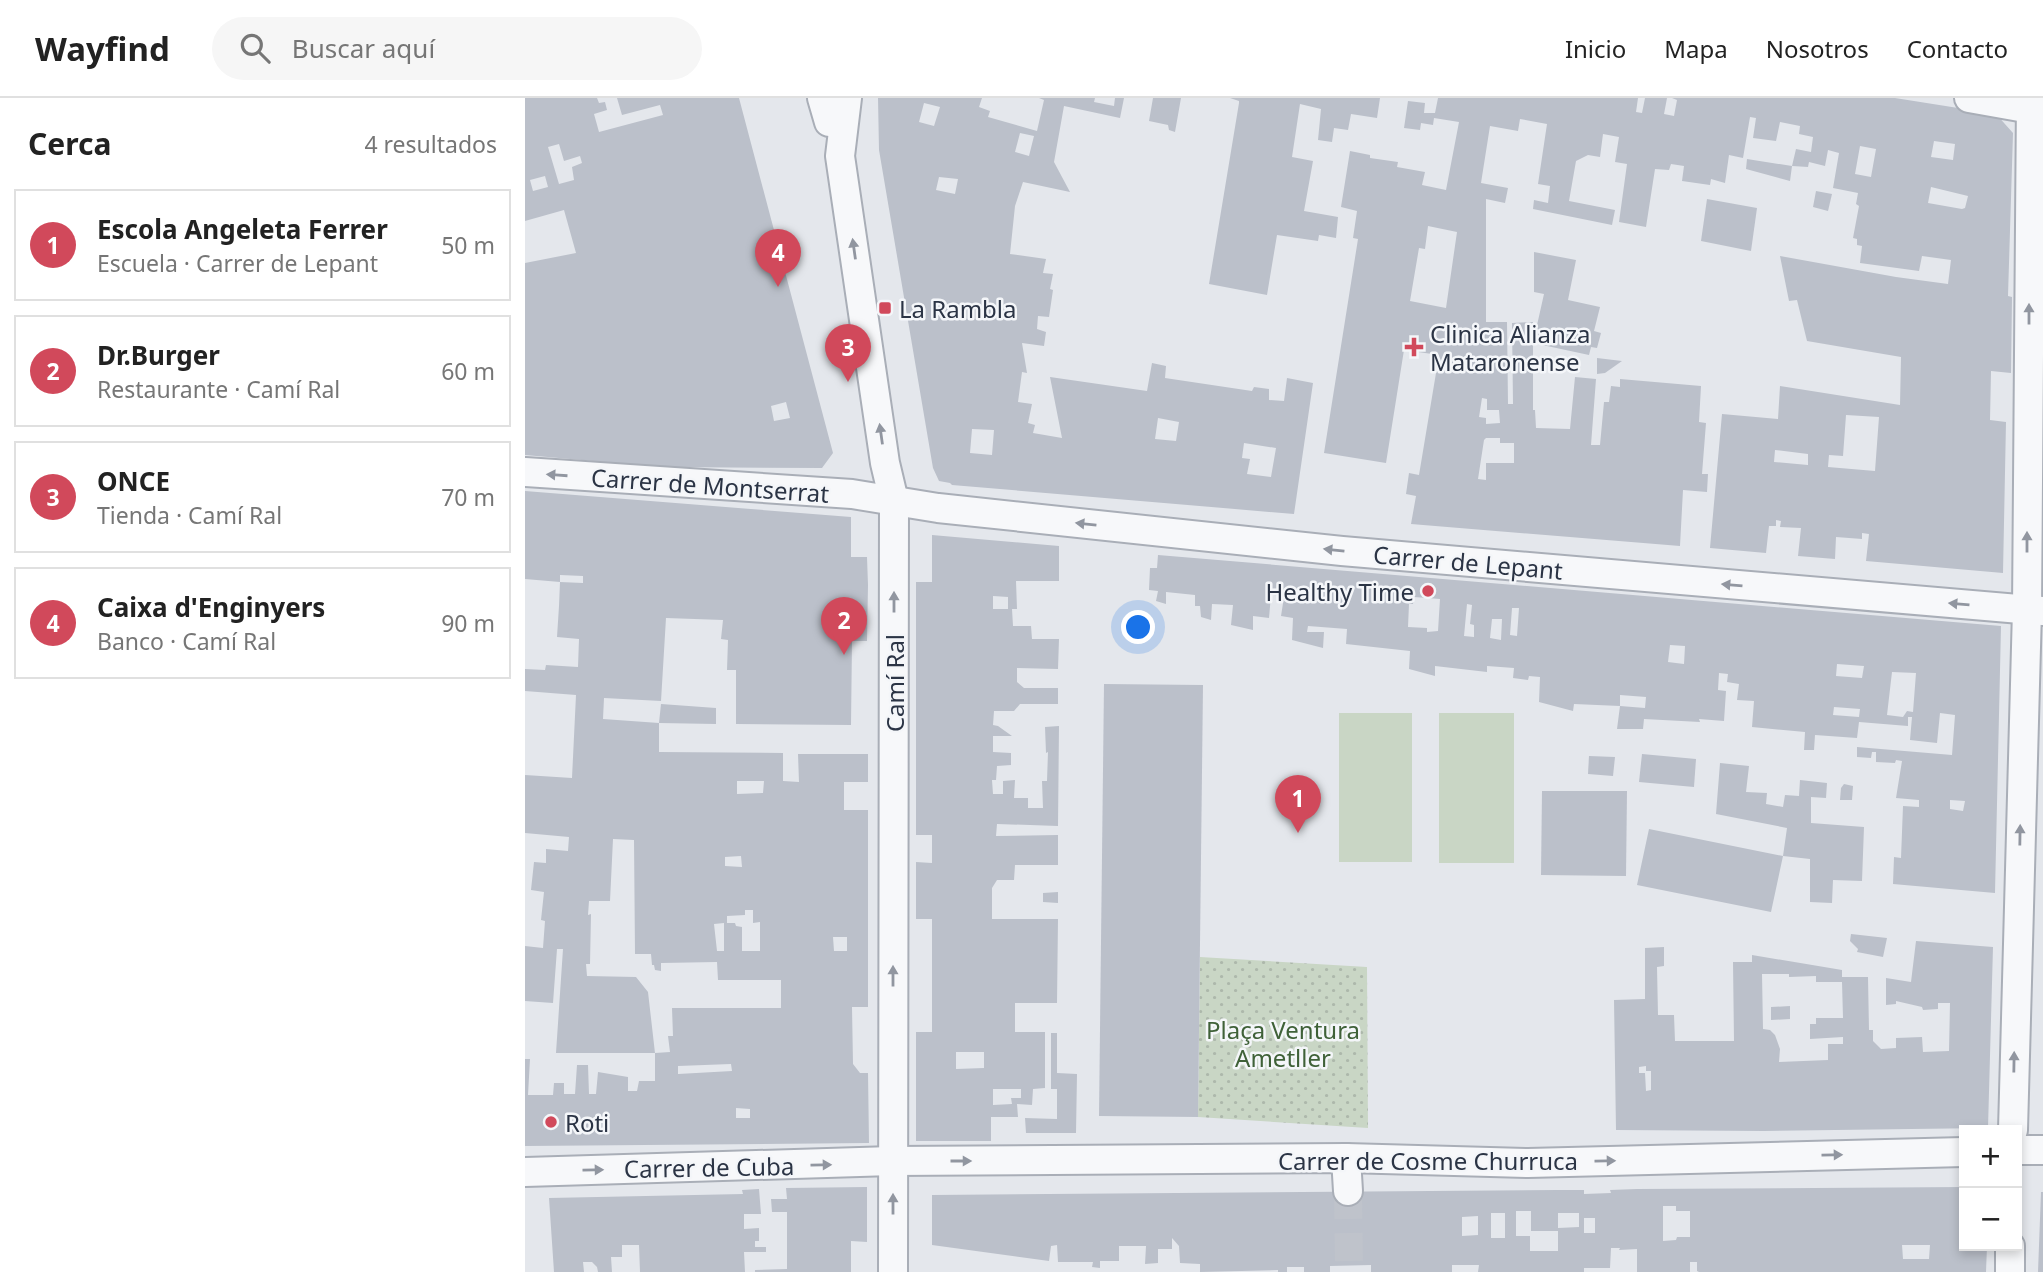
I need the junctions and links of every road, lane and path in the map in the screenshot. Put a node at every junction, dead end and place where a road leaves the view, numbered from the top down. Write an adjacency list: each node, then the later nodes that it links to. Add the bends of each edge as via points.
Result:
1 (847, 98): 5 (street, Camí Ral, one-way to 1, via 840,156)
2 (1969, 98): 3 (street)
3 (2035, 106): 6 (street, one-way to 3)
4 (525, 472): 5 (street, Carrer de Montserrat, one-way to 4, via 852,494)
5 (894, 501): 6 (street, Carrer de Lepant, one-way to 5, via 1342,551); 13 (street, Camí Ral, one-way to 5)
6 (2035, 611): 7 (street, one-way to 6)
7 (2031, 873): 8 (street, one-way to 7)
8 (2013, 1125)
9 (2022, 1150): 10 (street)
10 (2043, 1150)
11 (1959, 1152): 12 (street, Carrer de Cosme Churruca, one-way to 11, via 1528,1163)
12 (1346, 1158): 13 (street, Carrer de Cosme Churruca, one-way to 12); 15 (street)
13 (892, 1161): 14 (street, Carrer de Cuba, one-way to 13); 17 (street, Camí Ral, one-way to 13)
14 (525, 1172)
15 (1348, 1191)
16 (2010, 1251): 18 (street)
17 (893, 1272)
18 (2010, 1272)

